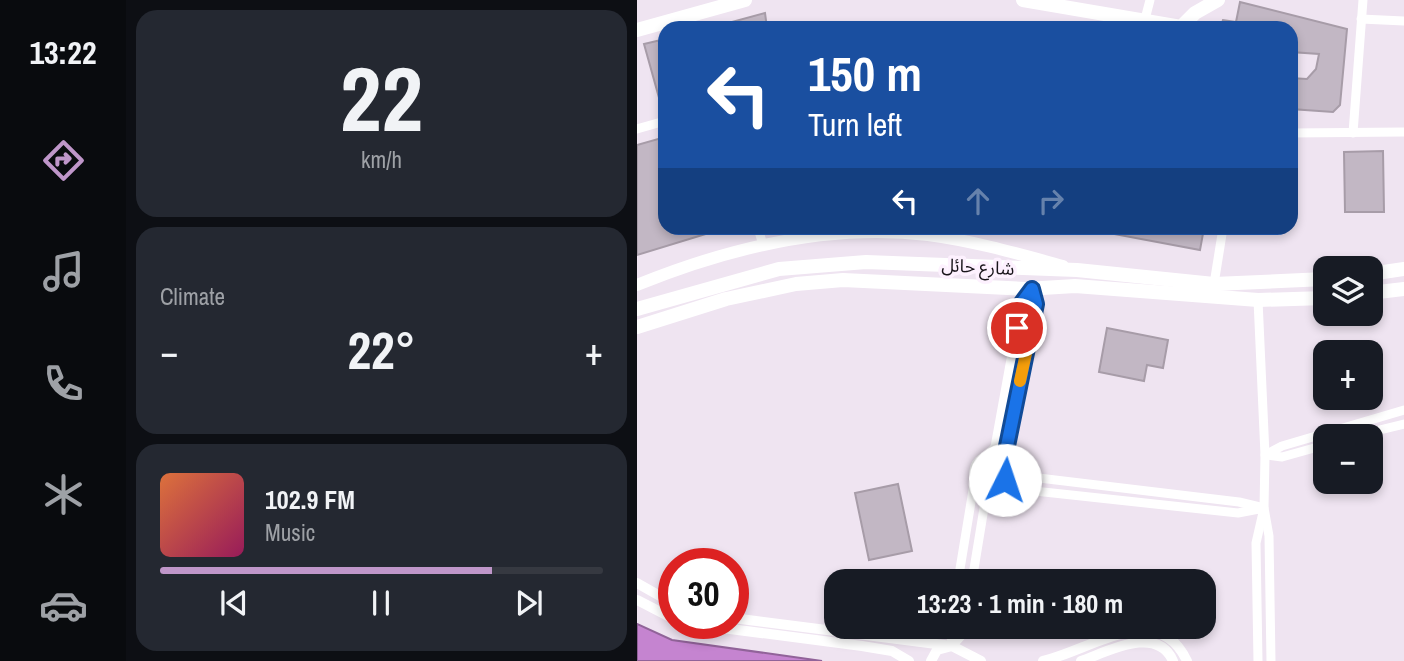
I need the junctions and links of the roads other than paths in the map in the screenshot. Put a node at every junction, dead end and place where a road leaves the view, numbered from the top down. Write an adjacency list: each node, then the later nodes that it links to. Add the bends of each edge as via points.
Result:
1 (744, 0): 9 (main road)
2 (1023, 0): 6 (main road)
3 (1150, 0): 11 (street)
4 (1218, 0): 7 (main road)
5 (1363, 0): 8 (street)
6 (1047, 2): 10 (main road)
7 (1195, 13): 12 (main road); 13 (street)
8 (1361, 19): 14 (street); 21 (street)
9 (669, 21)
10 (1135, 21)
11 (1145, 21)
12 (1187, 21)
13 (1193, 21)
14 (1404, 21)
15 (658, 24): 16 (main road)
16 (637, 30)
17 (658, 123): 18 (street)
18 (637, 129)
19 (1404, 132): 21 (street)
20 (1298, 133): 21 (street)
21 (1353, 133)
22 (760, 235): 26 (street)
23 (821, 235): 26 (main road)
24 (927, 235): 28 (main road)
25 (1222, 235): 31 (street)
26 (763, 245): 32 (main road)
27 (1404, 269): 29 (main road)
28 (1077, 270): 31 (main road, شارع حائل); 38 (main road, شارع حائل, via 866,262 809,265 741,277)
29 (1383, 272)
30 (1313, 280): 31 (main road, شارع حائل)
31 (1214, 284)
32 (637, 285)
33 (1032, 289): 37 (main road, شارع حائل, via 1075,286); 39 (main road, شارع حائل, via 873,280 796,284 726,299); 45 (street, via 1021,304 995,447); 46 (street, via 1036,304)
34 (1404, 289): 35 (main road)
35 (1383, 291)
36 (1313, 298): 37 (main road, شارع حائل)
37 (1258, 300): 44 (street)
38 (637, 309)
39 (637, 327)
40 (1404, 410): 44 (street)
41 (1404, 424): 42 (street)
42 (1383, 429)
43 (1313, 448): 44 (street, via 1282,457)
44 (1265, 455): 49 (street)
45 (986, 457): 46 (street, via 1001,460); 47 (street, via 977,463)
46 (1006, 470): 48 (street, via 1005,480); 49 (street, via 1014,475)
47 (975, 478): 48 (street, via 982,486); 50 (street)
48 (994, 488): 49 (street, via 1238,513); 51 (street, via 985,502)
49 (1264, 508): 68 (street, via 1256,543); 69 (street, via 1269,536)
50 (960, 569)
51 (974, 569)
52 (637, 583): 53 (street)
53 (658, 595)
54 (637, 600): 55 (street)
55 (658, 611)
56 (749, 620): 60 (street)
57 (749, 631): 61 (street, via 892,651)
58 (951, 639): 60 (street)
59 (958, 639): 60 (street)
60 (952, 646): 62 (street, via 937,650); 63 (street)
61 (909, 661)
62 (931, 661)
63 (981, 661)
64 (1043, 661): 67 (street, via 1149,629 1173,639)
65 (1081, 661): 66 (street, via 1144,641 1163,648)
66 (1173, 661)
67 (1187, 661)
68 (1258, 661)
69 (1271, 661)

